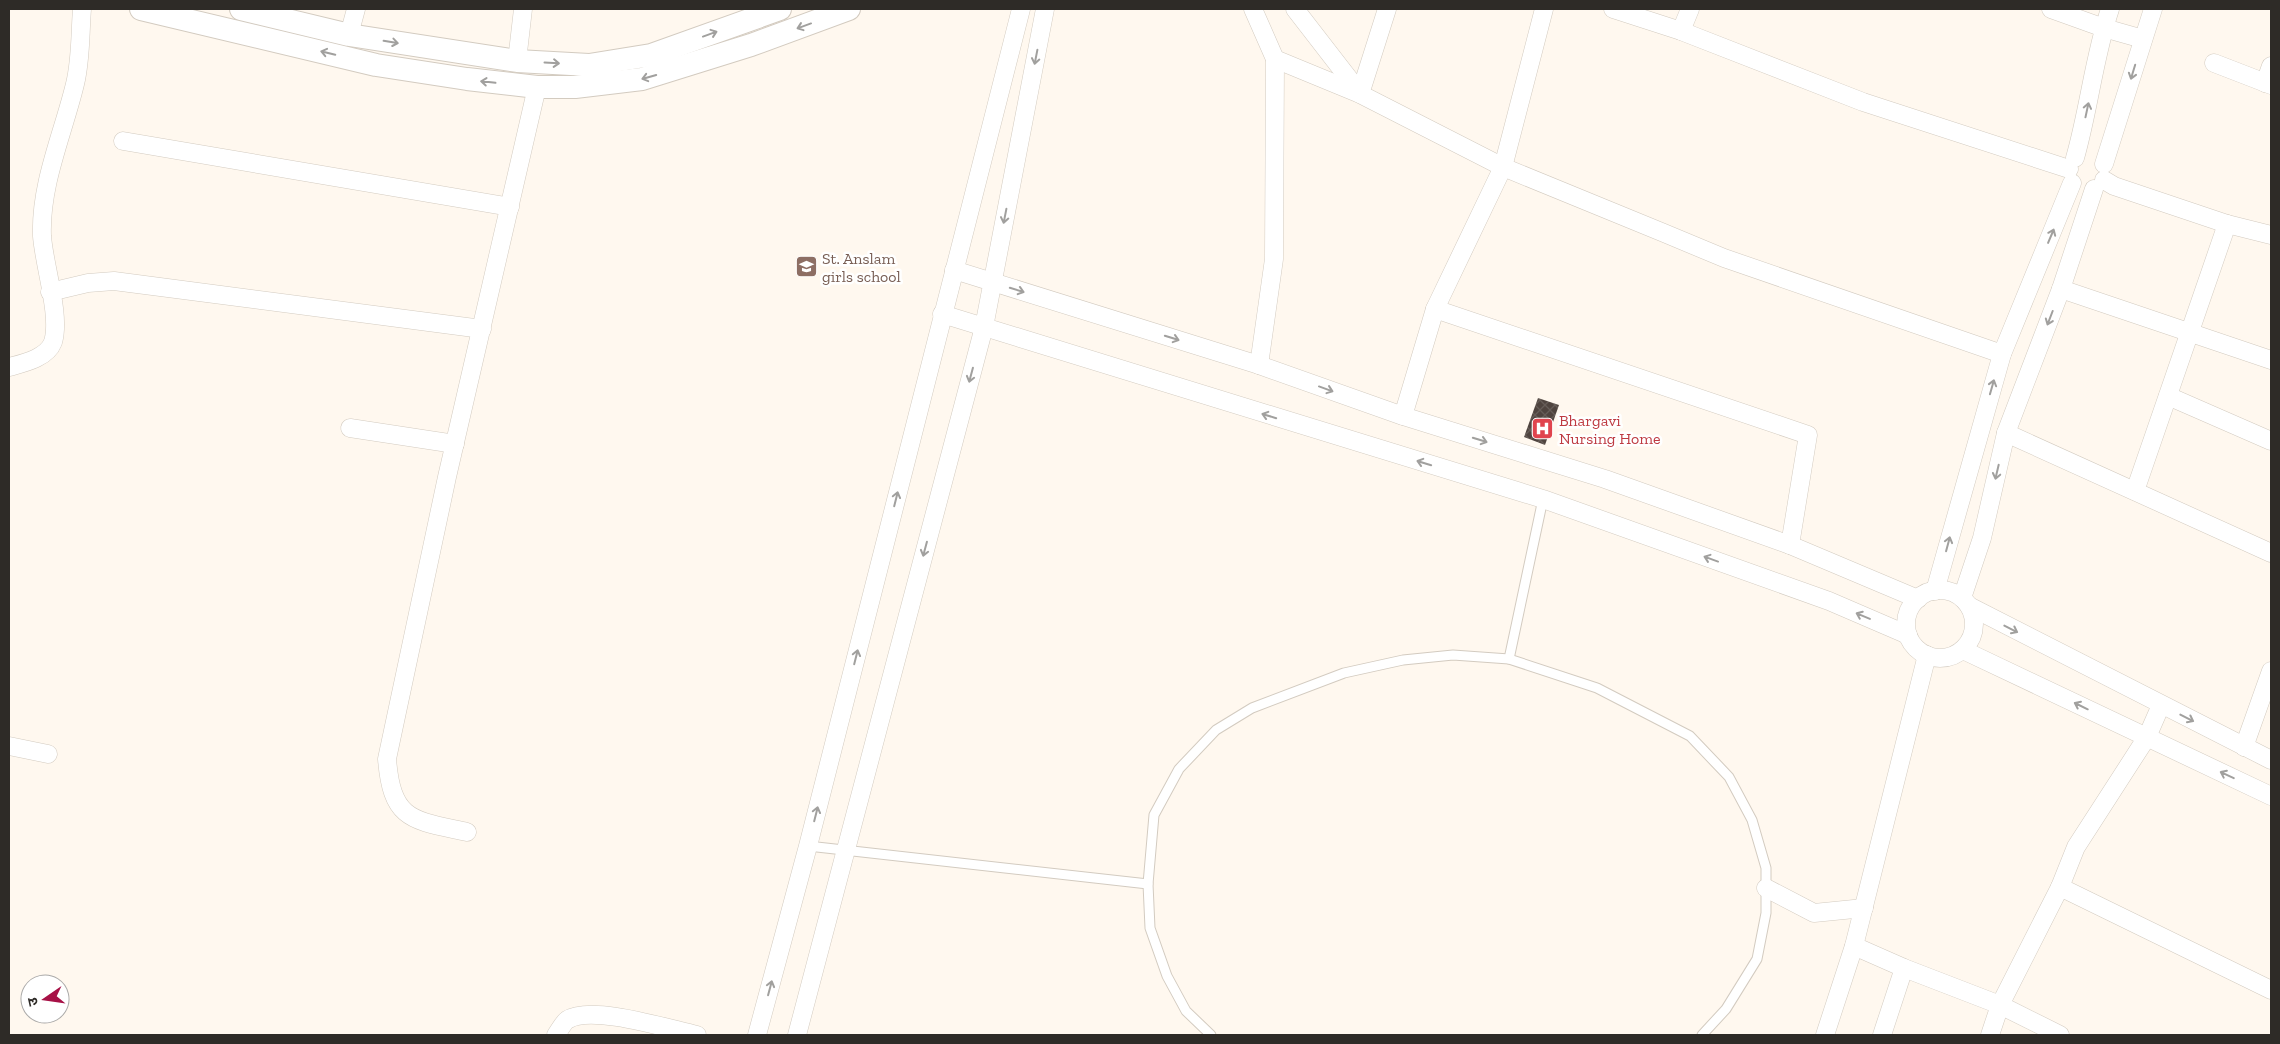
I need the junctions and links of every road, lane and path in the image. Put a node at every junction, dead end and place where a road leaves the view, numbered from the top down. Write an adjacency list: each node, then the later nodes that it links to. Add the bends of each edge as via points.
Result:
1 (82, 9): 43 (street, via 76,83 47,186 42,236)
2 (141, 9): 22 (street)
3 (356, 9): 23 (street)
4 (523, 9): 27 (street)
5 (780, 9): 19 (street)
6 (849, 9): 25 (street, one-way to 25)
7 (1021, 9): 40 (street)
8 (1045, 9): 41 (street, one-way to 41)
9 (1253, 9): 26 (street)
10 (1295, 9): 32 (street)
11 (1387, 9): 32 (street)
12 (1544, 9): 34 (street)
13 (1613, 9): 21 (street)
14 (1690, 9): 21 (street)
15 (2051, 9): 20 (street)
16 (2110, 9): 20 (street)
17 (2153, 9): 24 (street)
18 (252, 10): 22 (street); 23 (street)
19 (746, 15): 25 (street); 27 (street, one-way to 19, via 589,65 651,55)
20 (2104, 28): 24 (street); 35 (street, one-way to 20)
21 (1681, 30): 35 (street, via 1863,102)
22 (248, 33): 31 (street, one-way to 22, via 376,65)
23 (349, 35): 27 (street, one-way to 27)
24 (2144, 39): 36 (street, one-way to 36)
25 (751, 45): 31 (street, one-way to 31, via 642,79 593,86)
26 (1275, 58): 32 (street); 51 (street, via 1274,258)
27 (517, 61)
28 (2214, 63): 30 (street)
29 (2271, 66): 30 (street)
30 (2268, 84)
31 (537, 87): 37 (street)
32 (1360, 94): 34 (street)
33 (123, 141): 37 (street)
34 (1503, 167): 44 (street); 49 (street, via 1724,258)
35 (2072, 170): 36 (street, via 2078,188 2086,190); 36 (street, via 2081,154 2094,154); 49 (street, one-way to 35)
36 (2101, 178): 38 (street, via 2114,186); 42 (street)
37 (510, 207): 47 (street)
38 (2227, 224): 39 (street); 48 (street)
39 (2271, 235)
40 (954, 270): 41 (street); 45 (street)
41 (992, 283): 46 (street); 51 (street, one-way to 51)
42 (2062, 289): 48 (street); 56 (street, one-way to 56)
43 (50, 292): 47 (street, via 88,283 114,282); 52 (street, via 54,320 51,348)
44 (1435, 309): 54 (street); 61 (street, via 1808,435)
45 (942, 314): 46 (street); 79 (street, one-way to 45)
46 (984, 327): 60 (street, one-way to 46); 80 (street, one-way to 80)
47 (482, 329): 58 (street)
48 (2190, 332): 50 (street); 53 (street)
49 (2002, 354): 63 (street, one-way to 49)
50 (2271, 360)
51 (1259, 365): 54 (street, one-way to 54)
52 (9, 367)
53 (2168, 396): 57 (street); 59 (street)
54 (1402, 416): 61 (street, one-way to 61, via 1605,479)
55 (350, 428): 58 (street)
56 (2006, 433): 59 (street); 65 (street, one-way to 65)
57 (2271, 441)
58 (454, 444): 78 (street, via 386,758 395,801 408,814 425,823)
59 (2135, 491): 62 (street)
60 (1543, 499): 66 (street, one-way to 60, via 1828,601); 69 (lane)
61 (1790, 545): 64 (street)
62 (2271, 552)
63 (1935, 591): 64 (street); 65 (street, via 1954,593)
64 (1918, 599): 66 (street, via 1908,615)
65 (1965, 602): 67 (street, via 1974,624); 71 (street, one-way to 71)
66 (1908, 635): 68 (street, via 1912,643)
67 (1963, 650): 68 (street, via 1946,658); 72 (street, one-way to 67)
68 (1927, 655): 84 (street)
69 (1509, 660): 81 (lane, via 1453,655 1402,660 1344,673 1252,708 1216,730 1179,769 1154,815); 83 (lane, via 1597,688 1690,736 1729,777 1752,820 1766,868)
70 (2271, 671): 74 (street)
71 (2162, 705): 72 (street); 74 (street, one-way to 74)
72 (2148, 738): 77 (street, one-way to 72); 82 (street, via 2076,848)
73 (9, 746): 75 (street)
74 (2244, 747): 76 (street)
75 (48, 754)
76 (2271, 760)
77 (2271, 796)
78 (467, 832)
79 (808, 846): 80 (lane); 92 (street, one-way to 79)
80 (846, 850): 81 (lane); 93 (street)
81 (1148, 884): 89 (lane, via 1150,928 1167,976 1186,1011)
82 (2060, 887): 87 (street); 88 (street)
83 (1766, 888): 84 (street, via 1814,913); 94 (lane, via 1766,913 1757,960 1726,1009)
84 (1864, 908): 85 (street)
85 (1854, 946): 86 (street); 95 (street)
86 (1904, 968): 88 (street); 96 (street)
87 (2271, 990)
88 (2000, 1005): 97 (street); 98 (street)
89 (1206, 1034)
90 (556, 1035): 91 (street, via 567,1020 585,1014 603,1014)
91 (696, 1035)
92 (757, 1035)
93 (797, 1035)
94 (1702, 1035)
95 (1825, 1035)
96 (1882, 1035)
97 (1990, 1035)
98 (2060, 1035)

